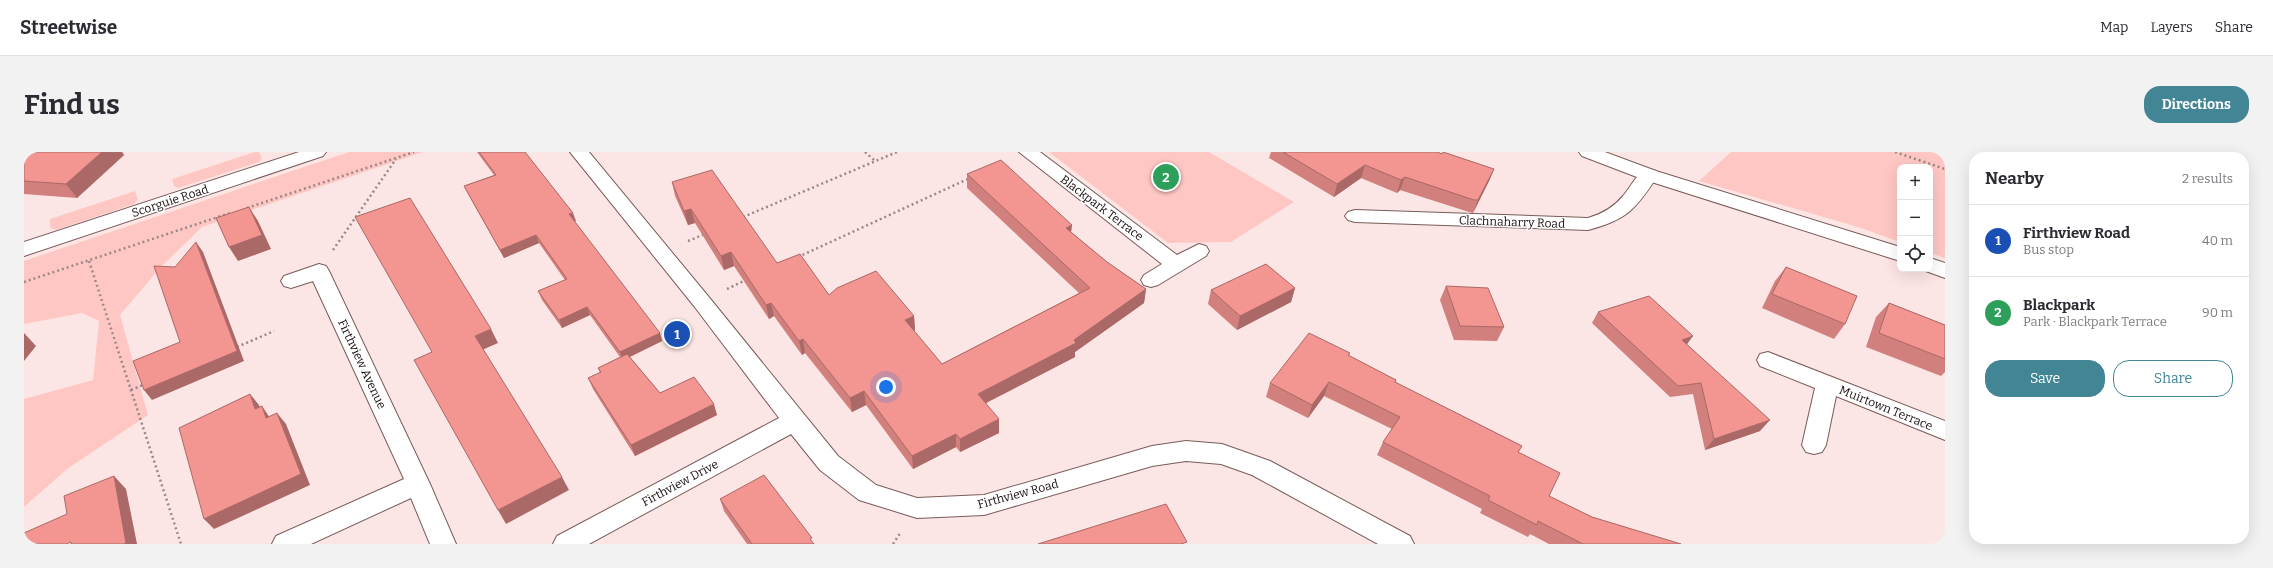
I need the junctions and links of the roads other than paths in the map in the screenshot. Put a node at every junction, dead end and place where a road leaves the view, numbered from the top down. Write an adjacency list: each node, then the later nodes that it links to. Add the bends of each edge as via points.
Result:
1 (317, 152): 7 (street, Scorguie Road)
2 (579, 152): 17 (street, Firthview Road, via 701,301)
3 (1028, 152): 10 (street, Blackpark Terrace)
4 (1588, 152): 5 (street)
5 (1649, 175): 6 (street, Clachnaharry Road, via 1620,212 1607,220 1588,224); 9 (street)
6 (1355, 216)
7 (24, 249)
8 (1199, 251): 10 (street)
9 (1897, 253)
10 (1175, 264): 13 (street)
11 (1933, 266): 12 (street)
12 (1945, 271)
13 (1151, 280)
14 (291, 281): 20 (street, Firthview Avenue, via 319,271)
15 (1768, 360): 16 (street, Muirtown Terrace)
16 (1827, 383): 18 (street, Muirtown Terrace); 19 (street, Muirtown Terrace)
17 (794, 421): 23 (street, Firthview Drive); 24 (street, Firthview Road, via 829,463 868,493 917,508 984,505 1152,456 1186,451 1222,454 1261,468)
18 (1945, 431)
19 (1814, 445)
20 (418, 484): 21 (street); 22 (street, Firthview Avenue)
21 (286, 544)
22 (443, 544)
23 (566, 544)
24 (1402, 544)

